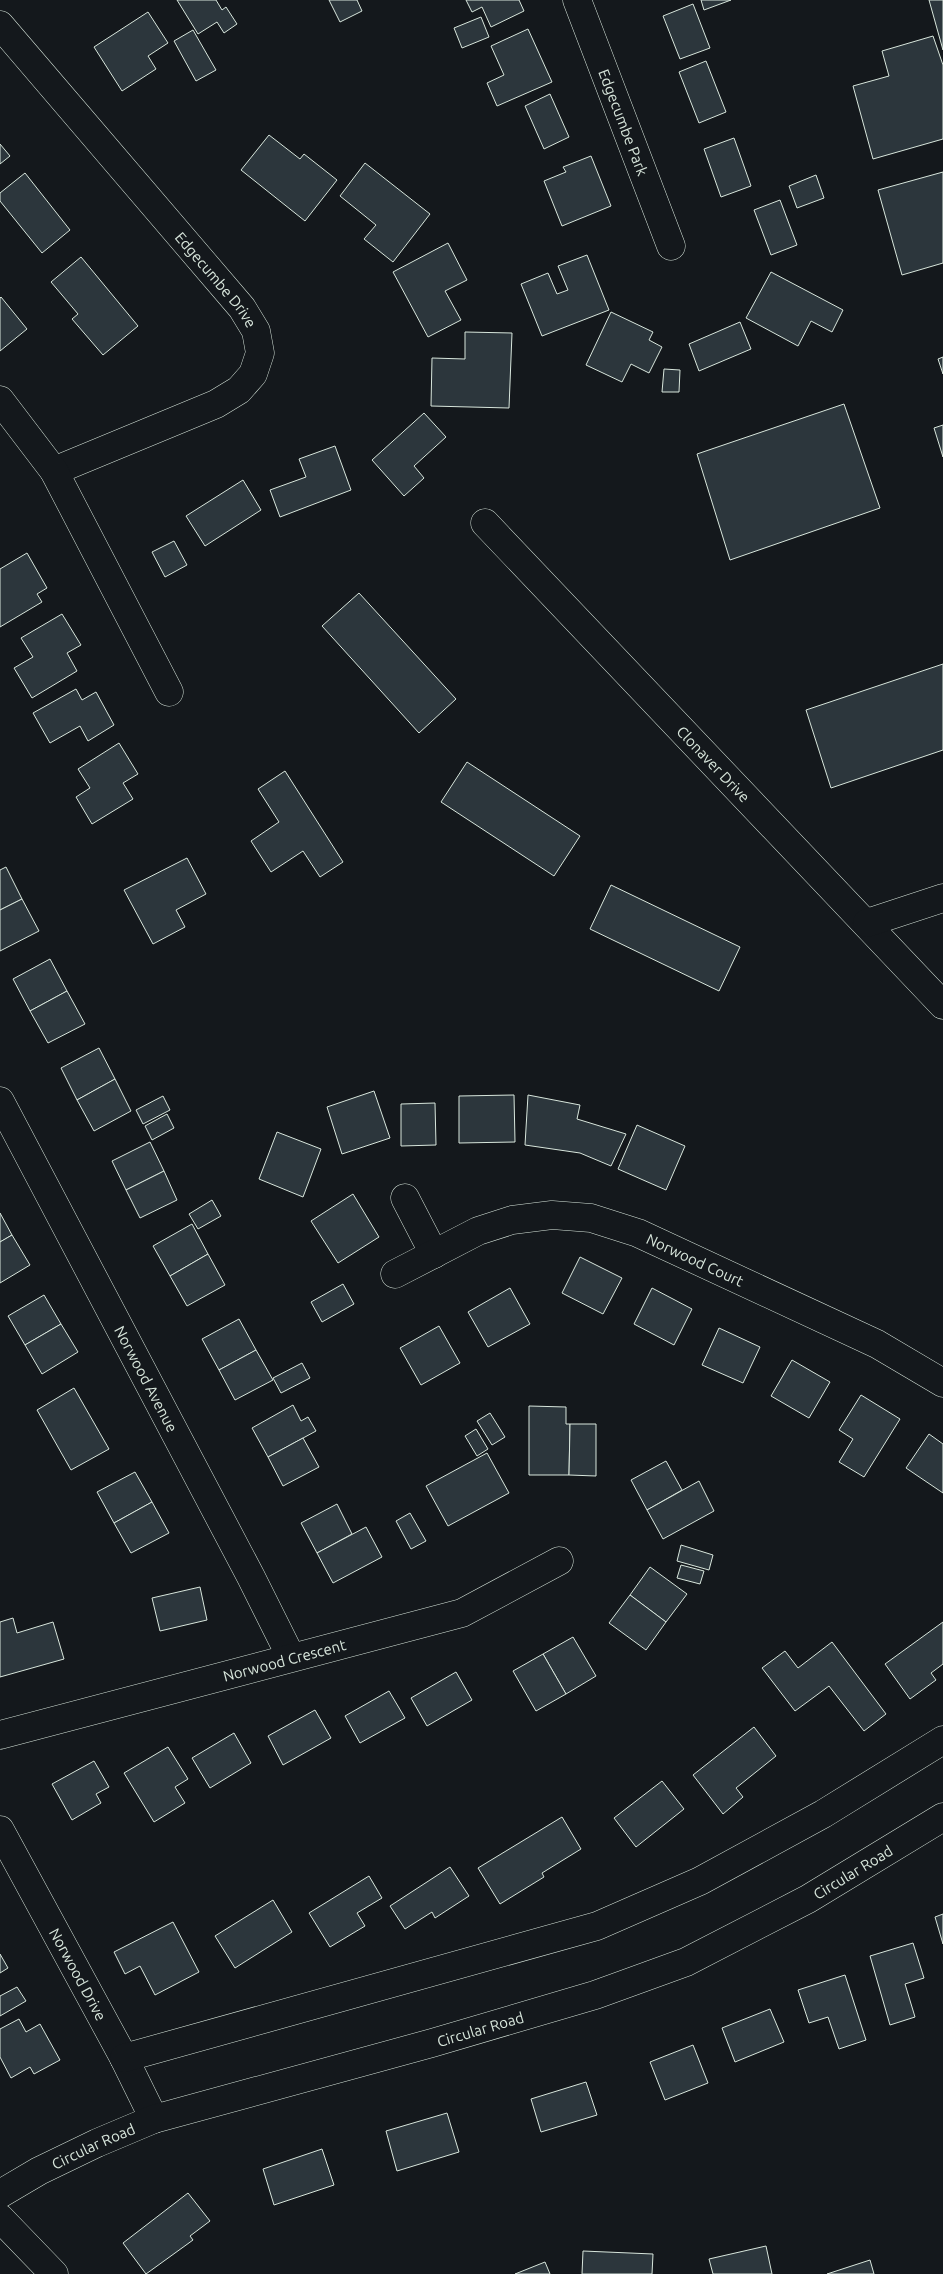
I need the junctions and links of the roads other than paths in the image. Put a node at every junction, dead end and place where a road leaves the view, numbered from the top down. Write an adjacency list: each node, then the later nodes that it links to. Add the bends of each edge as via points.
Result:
1 (577, 0): 3 (street, Edgecumbe Park)
2 (0, 25): 5 (street, Edgecumbe Drive, via 242,308 259,342 260,353 253,374 228,398)
3 (672, 246)
4 (0, 400): 5 (street)
5 (54, 472): 7 (street)
6 (485, 524): 9 (street, Clonaver Drive)
7 (169, 692)
8 (943, 898): 9 (street)
9 (867, 923): 10 (street, Clonaver Drive)
10 (943, 1005)
11 (0, 1101): 17 (street, Norwood Avenue)
12 (405, 1198): 13 (street)
13 (434, 1254): 14 (street, Norwood Court); 15 (street, Norwood Court, via 478,1231 512,1220 552,1215 591,1218 638,1232 877,1344)
14 (395, 1274)
15 (943, 1383)
16 (559, 1561): 17 (street, Norwood Crescent, via 462,1613)
17 (291, 1657): 18 (street, Norwood Crescent)
18 (0, 1735)
19 (943, 1740): 22 (street, via 823,1814 700,1881 597,1926)
20 (943, 1818): 23 (street, Circular Road, via 808,1899 686,1962 585,1998)
21 (0, 1830): 22 (street, Norwood Drive)
22 (124, 2058): 23 (street, Norwood Drive)
23 (154, 2119): 24 (street, Circular Road, via 72,2155)
24 (0, 2194)
25 (0, 2218): 26 (street)
26 (54, 2274)

